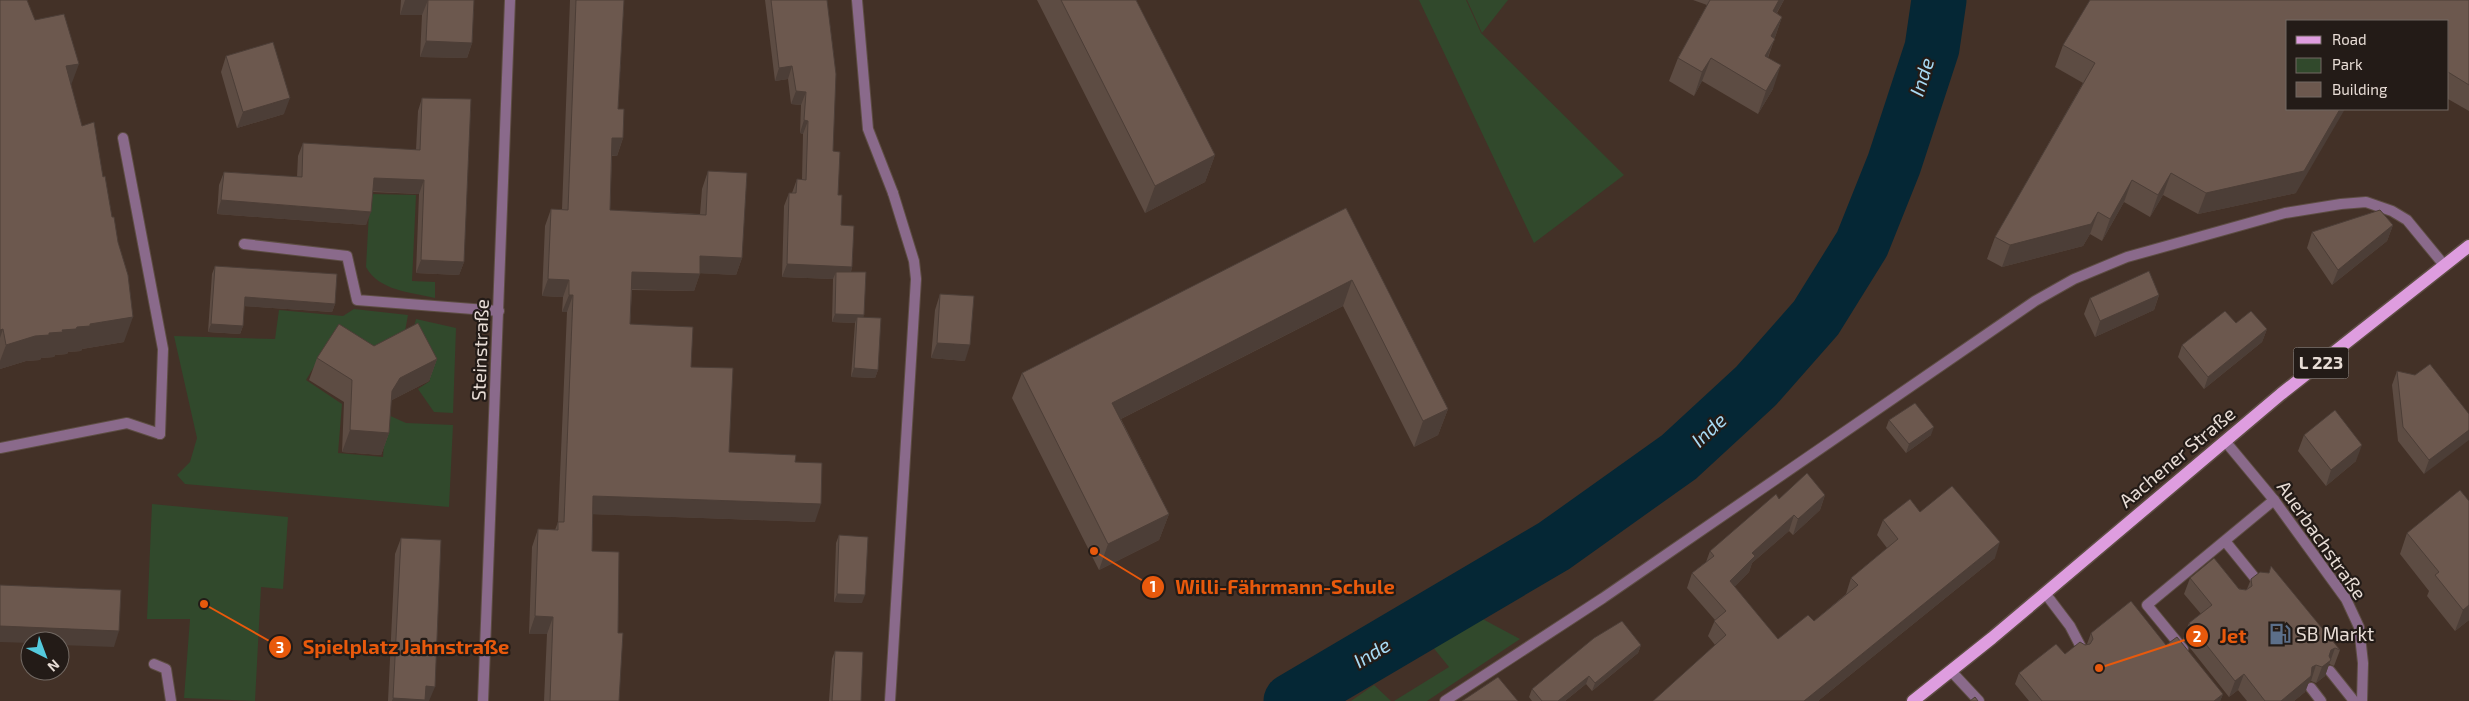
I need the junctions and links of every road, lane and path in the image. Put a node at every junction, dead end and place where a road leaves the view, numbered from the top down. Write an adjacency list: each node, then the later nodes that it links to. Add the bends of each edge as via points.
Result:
1 (510, 0): 7 (street, Steinstraße)
2 (857, 0): 22 (street, via 868,129 893,193 914,261 916,279)
3 (123, 138): 9 (street, via 163,349 160,434 127,423)
4 (244, 244): 7 (street, via 347,256 357,300)
5 (2469, 246): 6 (main road, Aachener Straße / L 223)
6 (2444, 265): 8 (main road, Aachener Straße / L 223); 23 (street, via 2408,220 2392,210 2366,202 2285,213 2126,257 2035,301 1603,598)
7 (499, 311): 21 (street, Steinstraße)
8 (2226, 441): 10 (street, Auerbachstraße); 13 (main road, Aachener Straße / L 223)
9 (0, 448)
10 (2274, 500): 11 (street); 28 (street, Auerbachstraße, via 2342,592 2359,627 2363,663)
11 (2225, 541): 12 (street); 15 (street, via 2209,560 2147,605)
12 (2259, 583)
13 (2045, 593): 14 (street, via 2070,626); 17 (main road, Aachener Straße / L 223)
14 (2082, 649)
15 (2189, 657)
16 (154, 664): 20 (street, via 166,669)
17 (1951, 671): 24 (main road, Aachener Straße / L 223); 25 (street)
18 (2330, 671): 27 (street)
19 (2310, 688): 26 (street)
20 (171, 701)
21 (484, 701)
22 (890, 701)
23 (1445, 701)
24 (1914, 701)
25 (1979, 701)
26 (2321, 701)
27 (2354, 701)
28 (2362, 701)

